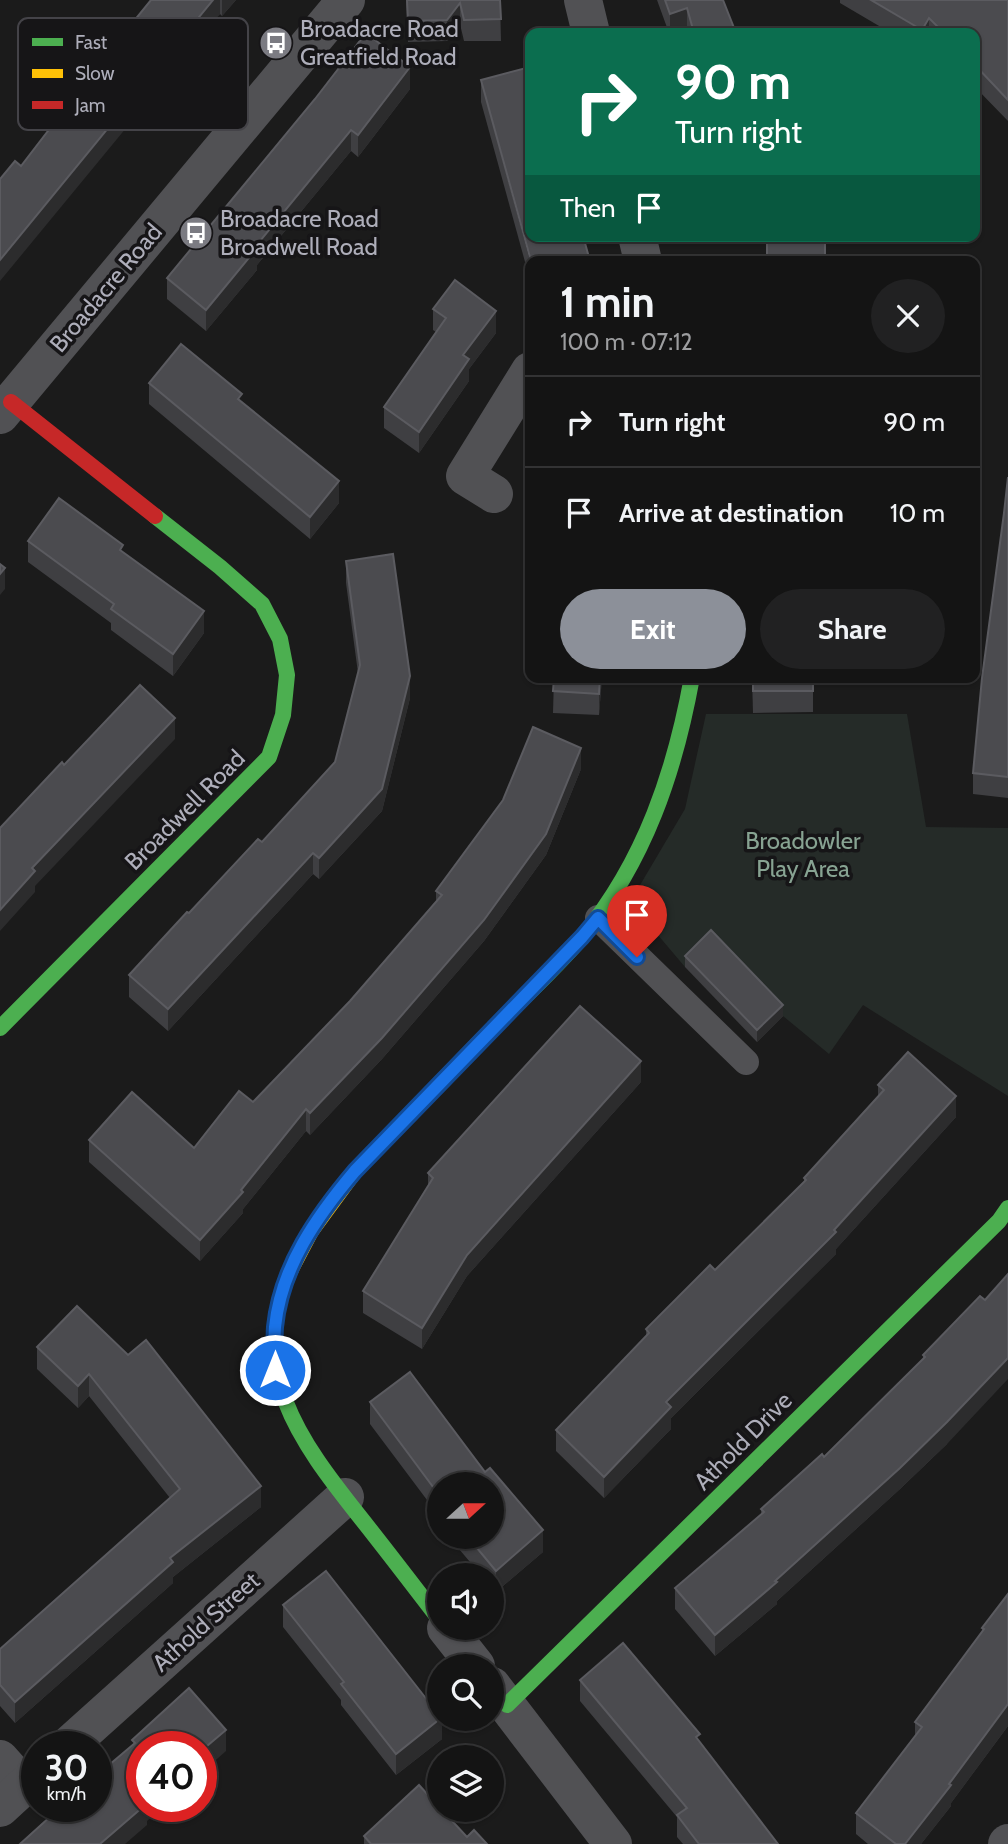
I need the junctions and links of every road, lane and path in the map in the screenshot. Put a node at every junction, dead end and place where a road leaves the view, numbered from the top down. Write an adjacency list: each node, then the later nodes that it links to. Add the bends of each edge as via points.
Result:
1 (346, 0): 4 (street, Broadacre Road)
2 (583, 0): 3 (street)
3 (590, 28)
4 (248, 118)
5 (238, 130): 7 (street, Broadacre Road)
6 (525, 379): 8 (street, via 465,476)
7 (6, 408): 11 (street, Broadwell Road, via 220,567 262,604 280,639 287,675 283,715 269,757)
8 (494, 494)
9 (691, 683): 10 (street, via 684,729 660,803 638,855)
10 (598, 918): 12 (lane); 14 (street, via 355,1171 323,1209 283,1286 275,1327 275,1370 309,1452)
11 (0, 1028)
12 (746, 1062)
13 (1008, 1208): 18 (street, Athold Drive)
14 (345, 1497): 15 (street); 20 (street, Athold Street)
15 (427, 1603)
16 (455, 1640): 17 (street)
17 (467, 1654)
18 (504, 1691)
19 (504, 1702): 21 (street)
20 (85, 1731)
21 (613, 1844)

